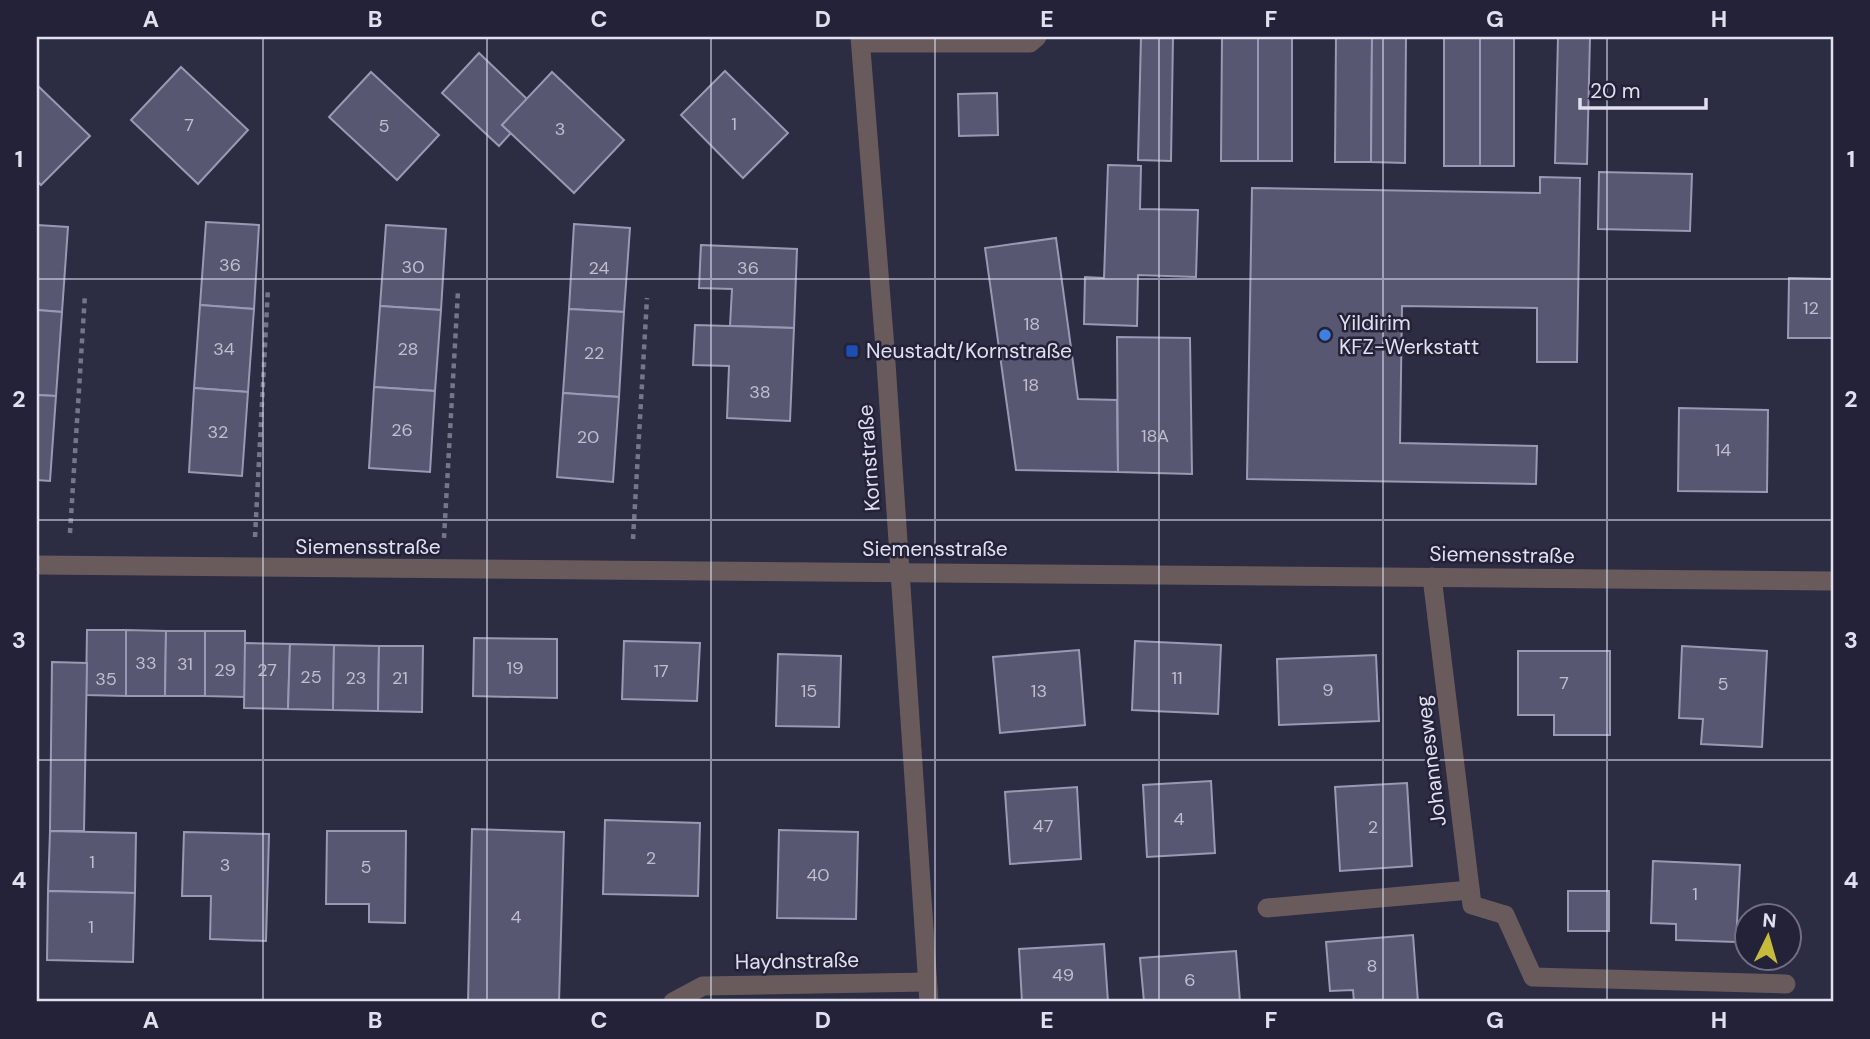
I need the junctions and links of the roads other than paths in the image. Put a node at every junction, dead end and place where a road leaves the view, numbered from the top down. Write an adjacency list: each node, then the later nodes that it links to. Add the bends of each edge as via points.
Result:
1 (1037, 37): 2 (street, via 1030,43)
2 (861, 40): 4 (street, Kornstraße)
3 (37, 565): 4 (street, Siemensstraße)
4 (900, 572): 5 (street, Siemensstraße); 9 (street, Kornstraße)
5 (1432, 577): 6 (street, Siemensstraße); 7 (street, Johannesweg)
6 (1833, 581)
7 (1470, 890): 8 (street); 10 (street, via 1472,905 1505,915 1533,977)
8 (1267, 908)
9 (927, 982): 11 (street, Haydnstraße, via 703,986); 12 (street, Kornstraße)
10 (1786, 984)
11 (673, 1002)
12 (929, 1002)

